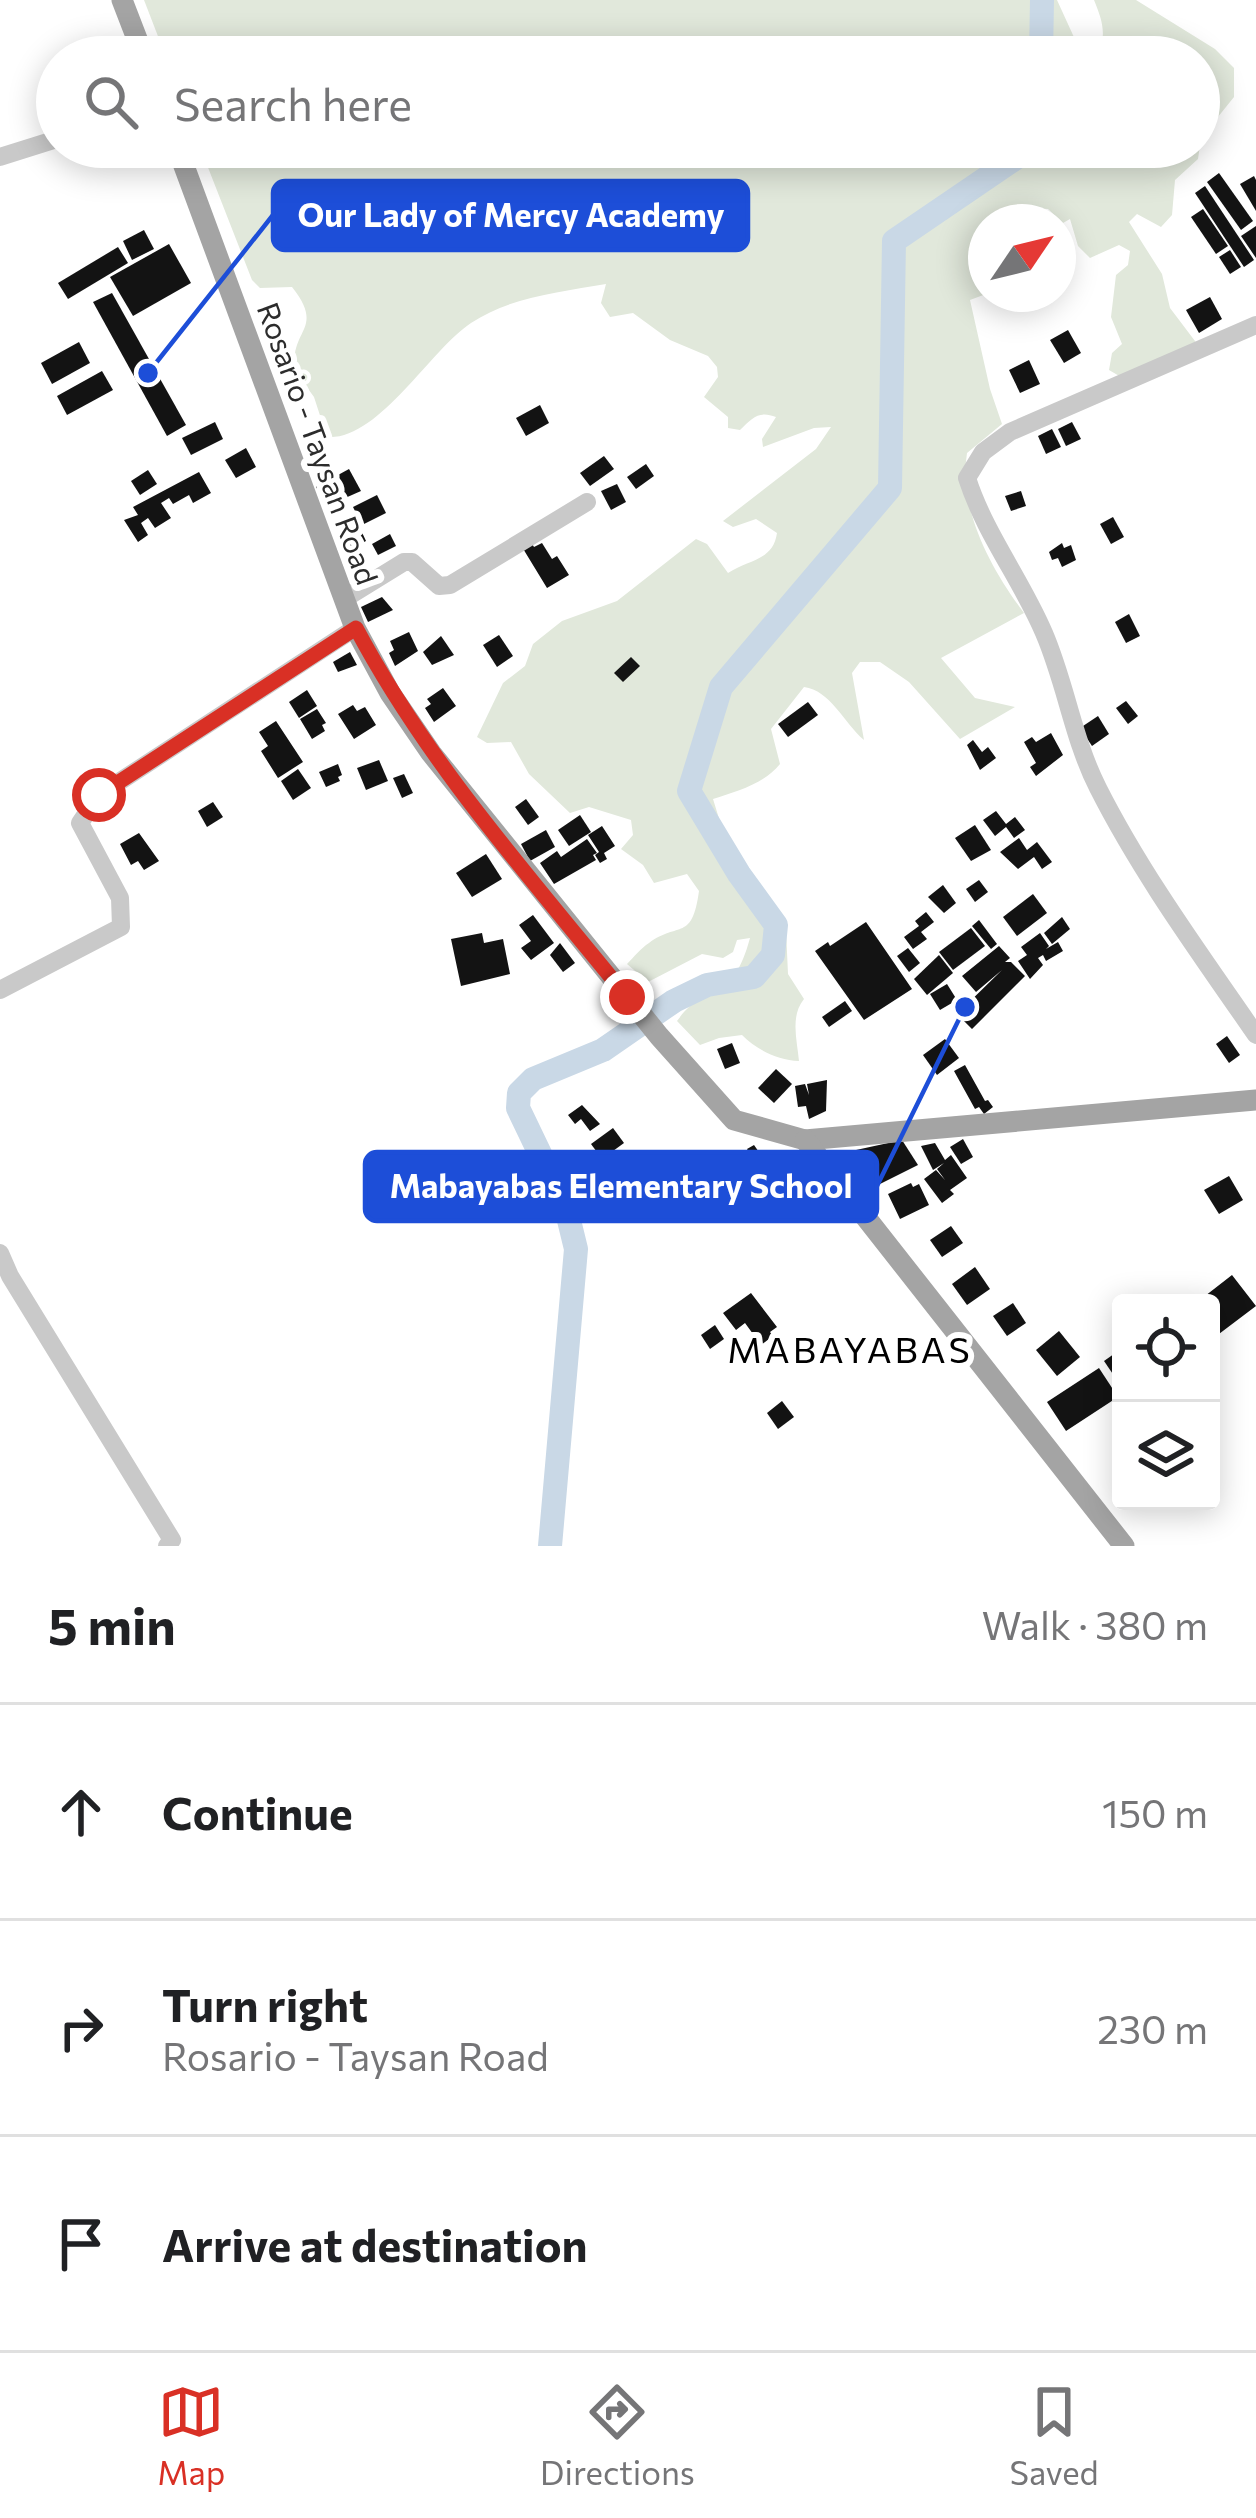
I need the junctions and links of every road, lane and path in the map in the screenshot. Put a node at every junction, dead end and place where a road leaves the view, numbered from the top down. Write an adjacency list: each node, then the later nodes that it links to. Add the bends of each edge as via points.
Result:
1 (122, 0): 2 (main road)
2 (136, 36)
3 (36, 146): 4 (street)
4 (0, 157)
5 (185, 168): 8 (main road, Rosario - Taysan Road)
6 (1256, 325): 11 (street, via 1010,432 982,452 967,478 979,516 1043,630 1097,787)
7 (586, 502): 8 (street, via 450,585 404,562)
8 (344, 599): 9 (main road, Rosario - Taysan Road)
9 (356, 628): 10 (street, via 99,795 80,823 120,898 122,927); 13 (main road, Rosario - Taysan Road, via 430,753 658,1036 734,1120)
10 (0, 991)
11 (1256, 1035)
12 (1256, 1100): 13 (main road, Rosario - Taysan Road)
13 (806, 1140): 16 (main road)
14 (0, 1253): 15 (street, via 172,1540)
15 (166, 1546)
16 (1124, 1546)

